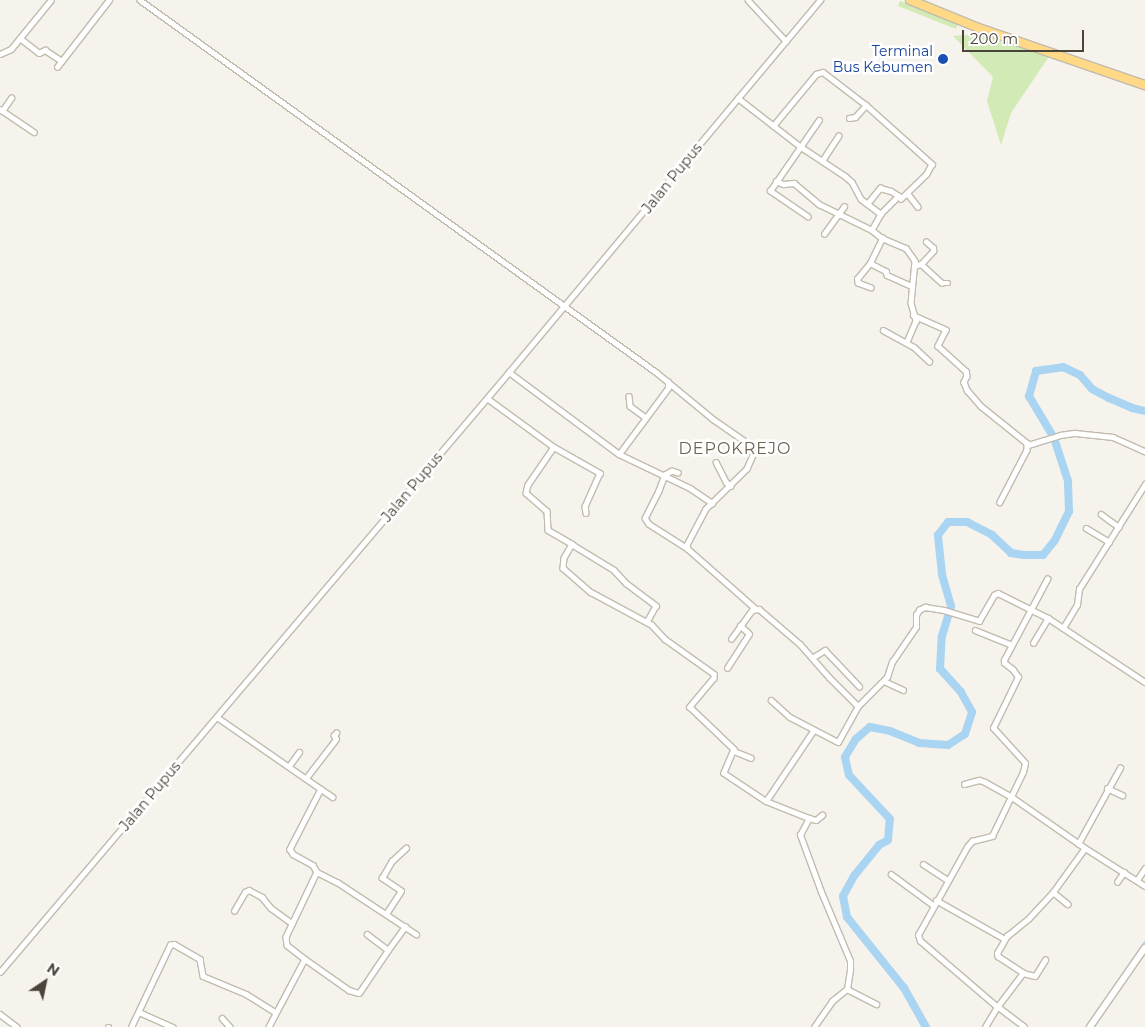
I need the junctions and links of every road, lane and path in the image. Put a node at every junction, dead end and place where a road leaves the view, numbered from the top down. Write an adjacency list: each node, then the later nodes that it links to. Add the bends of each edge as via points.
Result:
1 (50, 0): 7 (street)
2 (109, 0): 10 (street)
3 (140, 0): 43 (street)
4 (748, 0): 8 (street)
5 (820, 0): 8 (street, Jalan Pupus)
6 (910, 0): 12 (highway, via 980,28)
7 (20, 38): 9 (street, via 10,51); 10 (street, via 39,53 45,50)
8 (786, 41): 14 (street, Jalan Pupus)
9 (0, 54)
10 (62, 61): 11 (street)
11 (58, 67)
12 (1145, 85)
13 (11, 98): 16 (street)
14 (738, 98): 20 (street); 43 (street, Jalan Pupus)
15 (866, 105): 18 (street, via 855,117); 20 (street, via 820,72); 26 (street, via 932,164)
16 (2, 111): 17 (street); 21 (street)
17 (0, 117)
18 (849, 118)
19 (819, 120): 23 (street)
20 (773, 126): 23 (street)
21 (34, 132)
22 (838, 136): 24 (street)
23 (801, 146): 24 (street); 25 (street)
24 (822, 161): 28 (street, via 850,180 858,196)
25 (776, 181): 31 (street, via 794,183 819,204); 33 (street, via 770,191)
26 (908, 194): 27 (street); 30 (street)
27 (901, 199): 28 (street, via 880,188); 32 (street)
28 (867, 204): 32 (street)
29 (844, 206): 31 (street)
30 (918, 206)
31 (839, 213): 34 (street); 35 (street)
32 (881, 214): 34 (street)
33 (808, 217)
34 (872, 230): 36 (street)
35 (824, 234)
36 (882, 238): 38 (street); 39 (street, via 906,248)
37 (926, 242): 39 (street, via 934,250)
38 (870, 263): 41 (street); 42 (street, via 857,281)
39 (918, 265): 40 (street, via 944,284); 41 (street)
40 (948, 283)
41 (912, 286): 44 (street)
42 (871, 288)
43 (564, 307): 48 (street, Jalan Pupus); 49 (street)
44 (913, 315): 46 (street, via 916,321); 53 (street, via 946,330 938,346 966,371 964,382 967,390)
45 (883, 330): 46 (street)
46 (907, 342): 47 (street)
47 (929, 361)
48 (509, 372): 51 (street, Jalan Pupus); 56 (street)
49 (668, 382): 52 (street, via 668,388); 61 (street, via 753,449 747,469)
50 (629, 396): 52 (street, via 630,406)
51 (487, 398): 54 (street); 90 (street, Jalan Pupus)
52 (644, 417): 56 (street)
53 (1028, 446): 55 (street, via 1044,439 1076,433 1110,437); 63 (street)
54 (554, 447): 64 (street, via 601,474 585,506); 69 (street, via 528,485 526,494 547,511 548,530)
55 (1145, 451)
56 (619, 454): 59 (street)
57 (716, 462): 61 (street)
58 (678, 473): 59 (street, via 672,470)
59 (665, 475): 62 (street); 70 (street, via 660,492 645,518 648,524)
60 (1145, 484): 66 (street)
61 (731, 486): 62 (street)
62 (712, 502): 70 (street, via 696,526)
63 (1000, 502)
64 (586, 513)
65 (1101, 514): 66 (street)
66 (1119, 527): 68 (street)
67 (1086, 528): 68 (street)
68 (1109, 542): 77 (street, via 1079,589 1077,605)
69 (572, 545): 75 (street, via 602,562 656,606); 75 (street, via 564,558 563,568 591,592)
70 (688, 549): 72 (street)
71 (1047, 579): 73 (street)
72 (755, 608): 76 (street); 82 (street, via 777,622)
73 (1030, 609): 74 (street); 81 (street); 84 (street, via 998,593 980,621 925,607 918,613 916,627 892,662)
74 (1048, 618): 77 (street); 80 (street)
75 (646, 622): 93 (street, via 714,674 690,709)
76 (740, 626): 79 (street); 83 (street, via 749,634)
77 (1063, 628): 85 (street)
78 (975, 630): 81 (street)
79 (731, 639)
80 (1033, 643)
81 (1012, 645): 104 (street, via 1004,662 1018,677 993,728 1025,763)
82 (812, 658): 86 (street, via 825,650); 89 (street)
83 (727, 668)
84 (883, 682): 87 (street); 89 (street)
85 (1145, 682)
86 (859, 686)
87 (903, 690)
88 (771, 700): 91 (street, via 790,717)
89 (858, 706): 91 (street, via 838,742)
90 (217, 717): 96 (street); 134 (street, Jalan Pupus)
91 (813, 730): 105 (street)
92 (336, 733): 98 (street, via 336,739)
93 (734, 751): 95 (street); 105 (street, via 724,773)
94 (300, 752): 96 (street)
95 (751, 758)
96 (289, 766): 98 (street)
97 (1120, 768): 100 (street)
98 (306, 778): 101 (street)
99 (964, 784): 104 (street, via 979,780)
100 (1107, 788): 102 (street); 108 (street)
101 (321, 789): 103 (street); 113 (street, via 290,849 313,865)
102 (1122, 795)
103 (333, 797)
104 (1012, 797): 108 (street); 116 (street, via 992,836 970,844)
105 (766, 801): 107 (street)
106 (822, 815): 107 (street, via 816,820)
107 (809, 818): 136 (street, via 800,835 850,961)
108 (1078, 844): 110 (street)
109 (406, 848): 124 (street, via 392,861 382,878 401,891)
110 (1085, 848): 114 (street); 120 (street)
111 (923, 864): 116 (street)
112 (1145, 868): 117 (street)
113 (317, 872): 124 (street); 125 (street)
114 (1124, 872): 117 (street); 118 (street)
115 (890, 874): 121 (street)
116 (948, 880): 121 (street)
117 (1137, 880): 119 (street)
118 (1117, 882)
119 (1145, 886)
120 (1052, 892): 122 (street); 129 (street, via 1028,919)
121 (934, 902): 129 (street); 138 (street, via 918,931 918,938)
122 (1068, 904)
123 (234, 911): 125 (street, via 245,892 250,890)
124 (386, 914): 126 (street)
125 (292, 923): 132 (street, via 286,937 288,946)
126 (405, 927): 128 (street); 131 (street)
127 (368, 934): 131 (street)
128 (416, 934)
129 (1005, 938): 135 (street, via 997,956)
130 (1145, 948): 151 (street)
131 (388, 950): 132 (street, via 359,993 349,990)
132 (305, 959): 140 (street)
133 (1045, 960): 135 (street, via 1035,976)
134 (0, 972)
135 (1023, 974): 138 (street)
136 (846, 989): 137 (street); 148 (street, via 832,1001)
137 (876, 1004)
138 (997, 1007): 149 (street); 150 (street)
139 (139, 1012): 140 (street, via 170,945 178,945 200,959 202,974 206,978 246,994); 144 (street); 145 (street)
140 (275, 1012): 147 (street)
141 (0, 1014): 143 (street)
142 (222, 1018): 146 (street)
143 (17, 1027)
144 (131, 1027)
145 (173, 1027)
146 (230, 1027)
147 (269, 1027)
148 (814, 1027)
149 (985, 1027)
150 (1024, 1027)
151 (1090, 1027)

